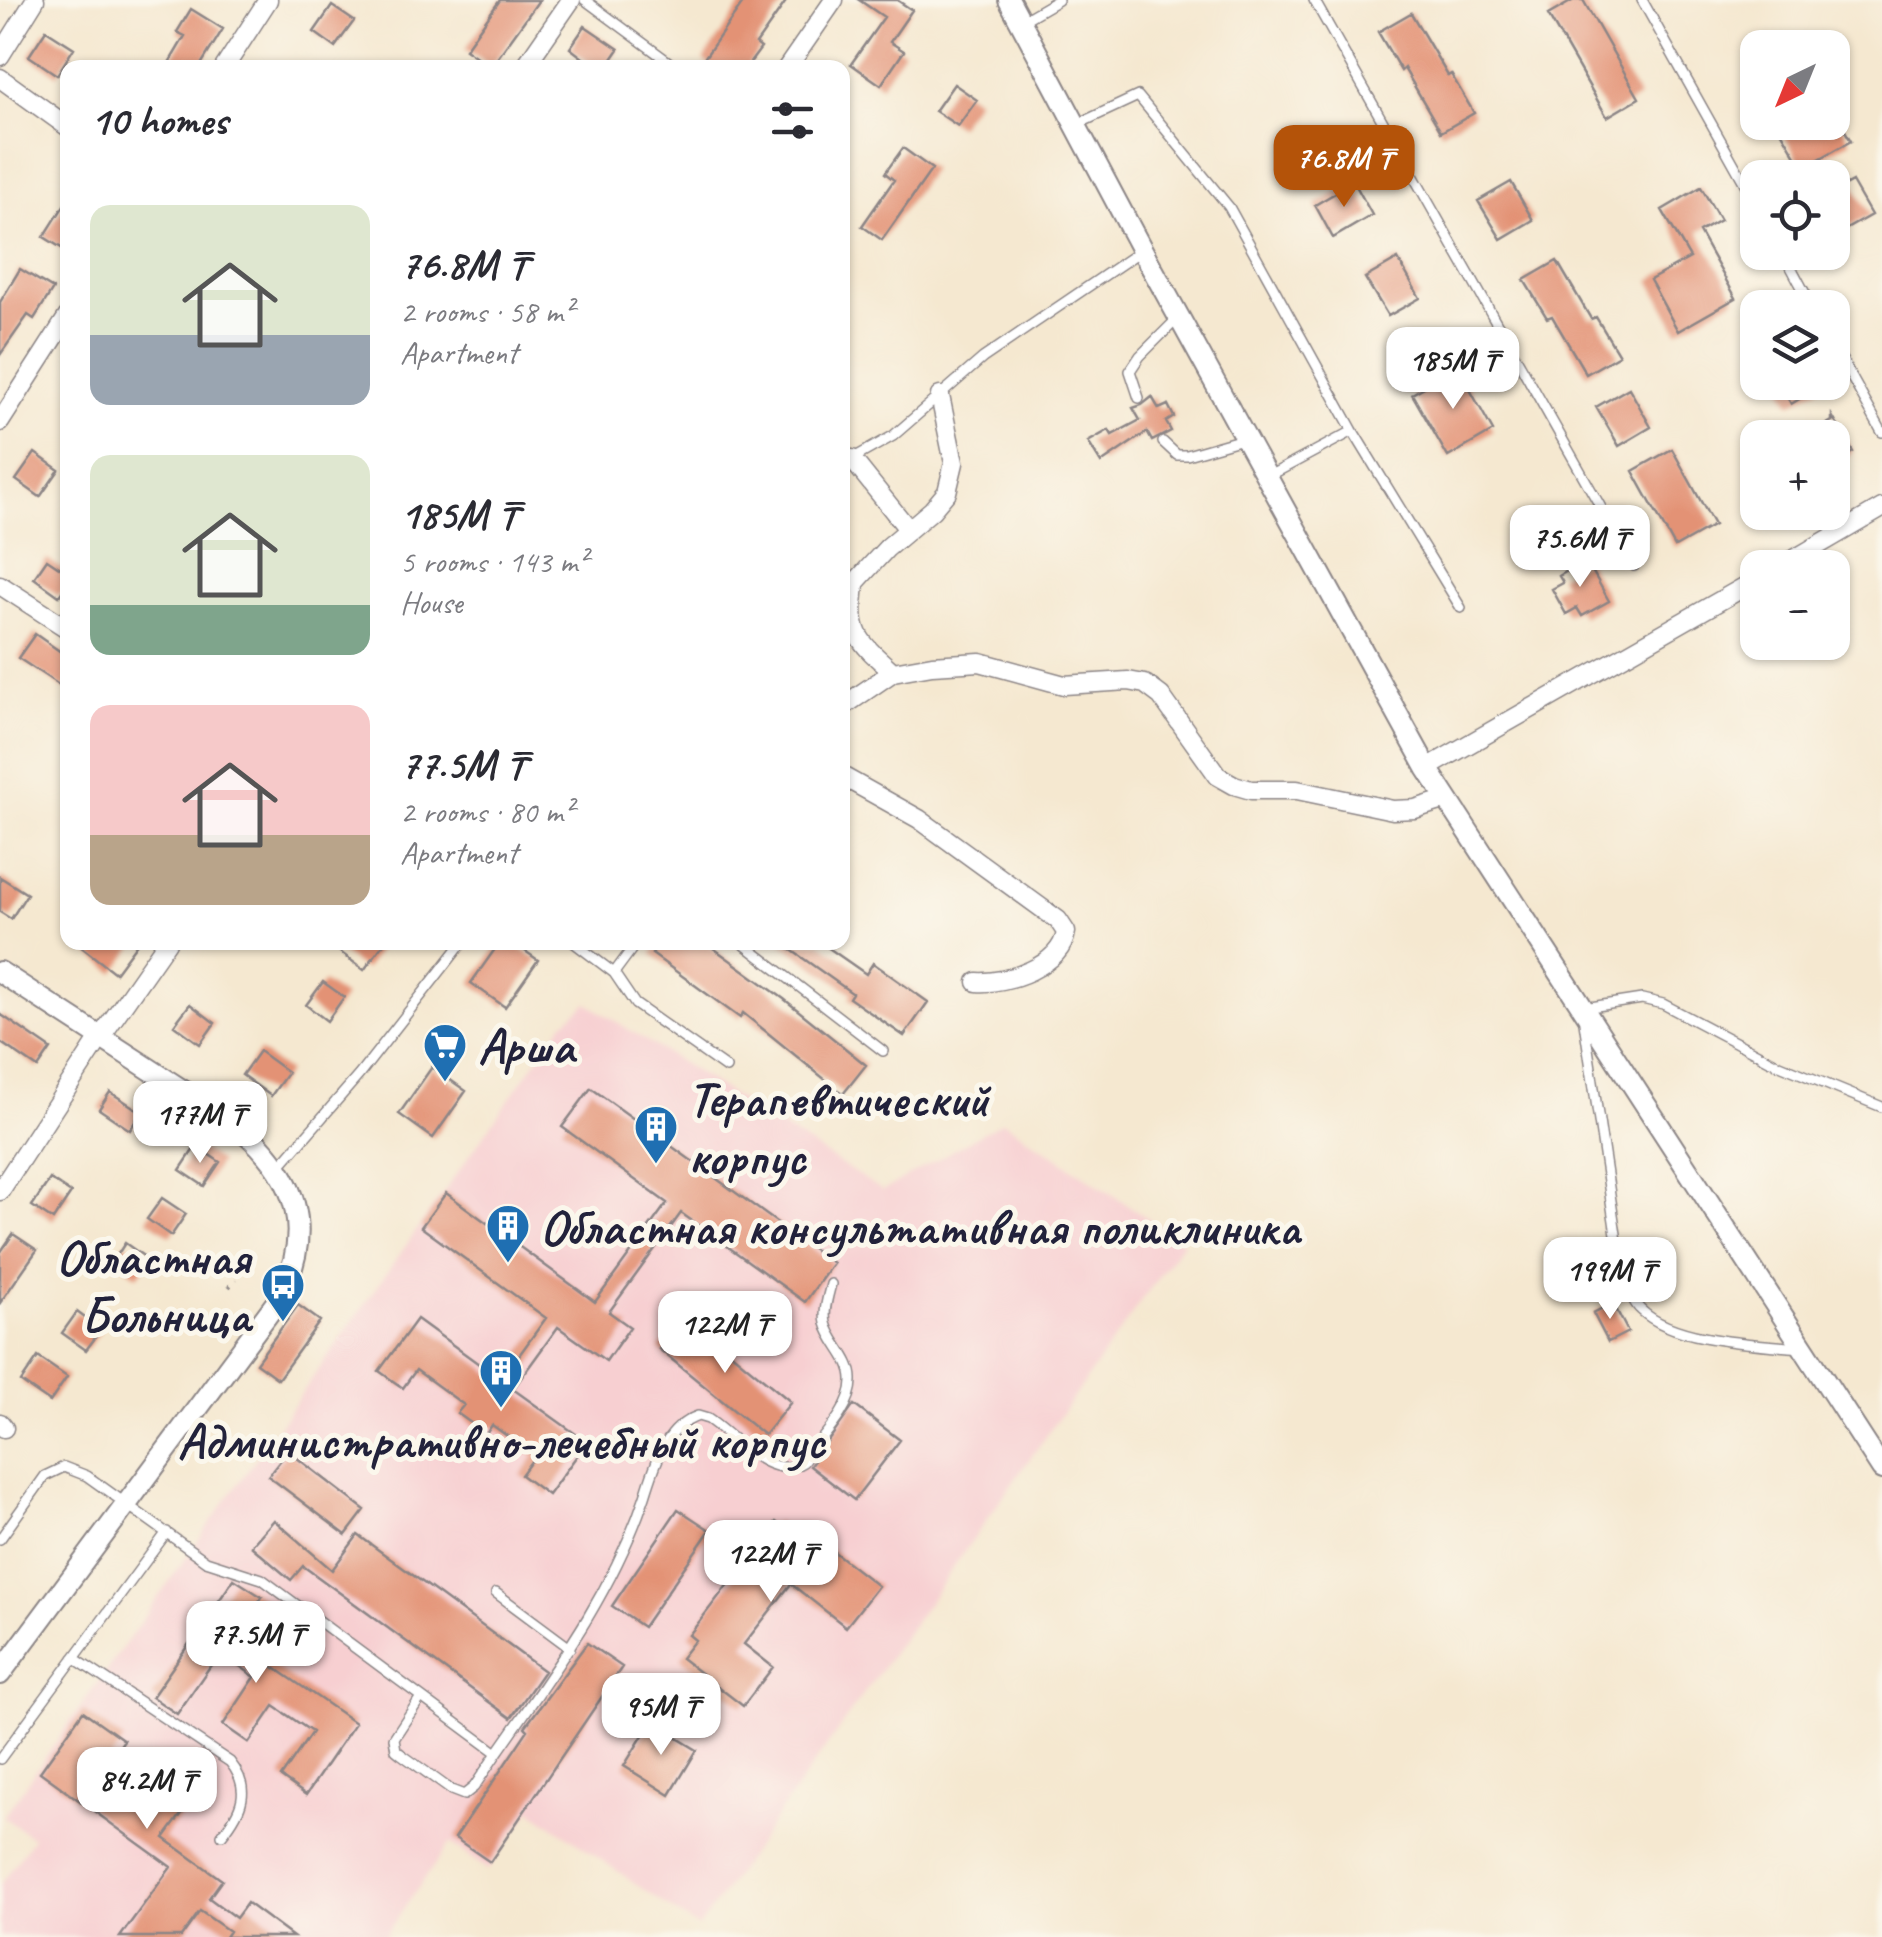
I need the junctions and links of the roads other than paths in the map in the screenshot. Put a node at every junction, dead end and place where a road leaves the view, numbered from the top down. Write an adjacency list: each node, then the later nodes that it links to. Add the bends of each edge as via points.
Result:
1 (36, 0): 11 (street)
2 (268, 0): 12 (street)
3 (571, 0): 13 (street)
4 (585, 0): 14 (lane)
5 (834, 0): 15 (street)
6 (1010, 0): 10 (street)
7 (1058, 0): 10 (lane)
8 (1314, 0): 37 (lane)
9 (1642, 0): 19 (lane)
10 (1020, 10): 18 (street)
11 (0, 56)
12 (229, 60)
13 (530, 60)
14 (666, 60)
15 (793, 60)
16 (0, 78): 17 (street)
17 (60, 121)
18 (1078, 124): 20 (street); 27 (lane, via 1138,96 1229,206)
19 (1740, 176)
20 (1142, 250): 21 (street); 24 (lane, via 983,358)
21 (1178, 317): 25 (lane, via 1130,370); 29 (street)
22 (60, 328): 26 (street)
23 (1850, 374): 28 (lane)
24 (940, 396): 31 (lane); 35 (street, via 951,478 932,510)
25 (1138, 398)
26 (0, 422)
27 (1353, 431): 33 (lane); 42 (lane)
28 (1882, 432)
29 (1246, 438): 30 (lane, via 1187,456); 33 (street)
30 (1164, 442)
31 (850, 462)
32 (850, 467): 35 (street)
33 (1267, 477): 47 (street)
34 (1882, 508): 36 (street)
35 (908, 529): 39 (street)
36 (1809, 550)
37 (1634, 566)
38 (0, 584): 43 (street)
39 (850, 590)
40 (1740, 590): 47 (street)
41 (850, 600): 44 (street)
42 (1461, 608)
43 (60, 624)
44 (851, 641): 45 (street)
45 (893, 672): 46 (street); 49 (street, via 980,662 1064,685 1128,680 1160,696 1211,768 1234,785 1393,810)
46 (850, 701)
47 (1427, 768): 49 (street)
48 (850, 781): 57 (street, via 918,819 1066,932 1056,956 993,983)
49 (1447, 800): 58 (street)
50 (161, 950): 59 (street)
51 (457, 950): 63 (lane)
52 (584, 950): 56 (lane)
53 (631, 950): 56 (lane)
54 (750, 950): 60 (lane)
55 (0, 972): 59 (street)
56 (614, 973): 61 (lane, via 636,1004)
57 (977, 982)
58 (1582, 1009): 62 (lane, via 1642,999 1663,1004 1775,1063); 66 (street); 66 (lane, via 1622,1274 1638,1308 1663,1326)
59 (100, 1038): 63 (street, via 240,1127); 64 (street)
60 (882, 1051)
61 (726, 1068)
62 (1882, 1106)
63 (279, 1167): 68 (street, via 298,1229 288,1282)
64 (0, 1191)
65 (831, 1284): 72 (lane, via 826,1326 853,1380 844,1405 794,1468 764,1461 708,1419 698,1416 680,1426 656,1461 629,1543)
66 (1802, 1348): 67 (street)
67 (1882, 1469)
68 (128, 1502): 69 (lane); 70 (lane, via 87,1476 56,1469); 74 (street)
69 (167, 1532): 73 (lane); 75 (lane, via 215,1566 262,1579)
70 (0, 1539)
71 (496, 1593): 72 (lane)
72 (570, 1648): 76 (lane)
73 (74, 1658): 77 (lane); 78 (lane, via 230,1762 244,1795)
74 (0, 1674)
75 (420, 1697): 76 (lane); 76 (lane, via 394,1738 401,1754 464,1795)
76 (497, 1754)
77 (0, 1760)
78 (222, 1835)

